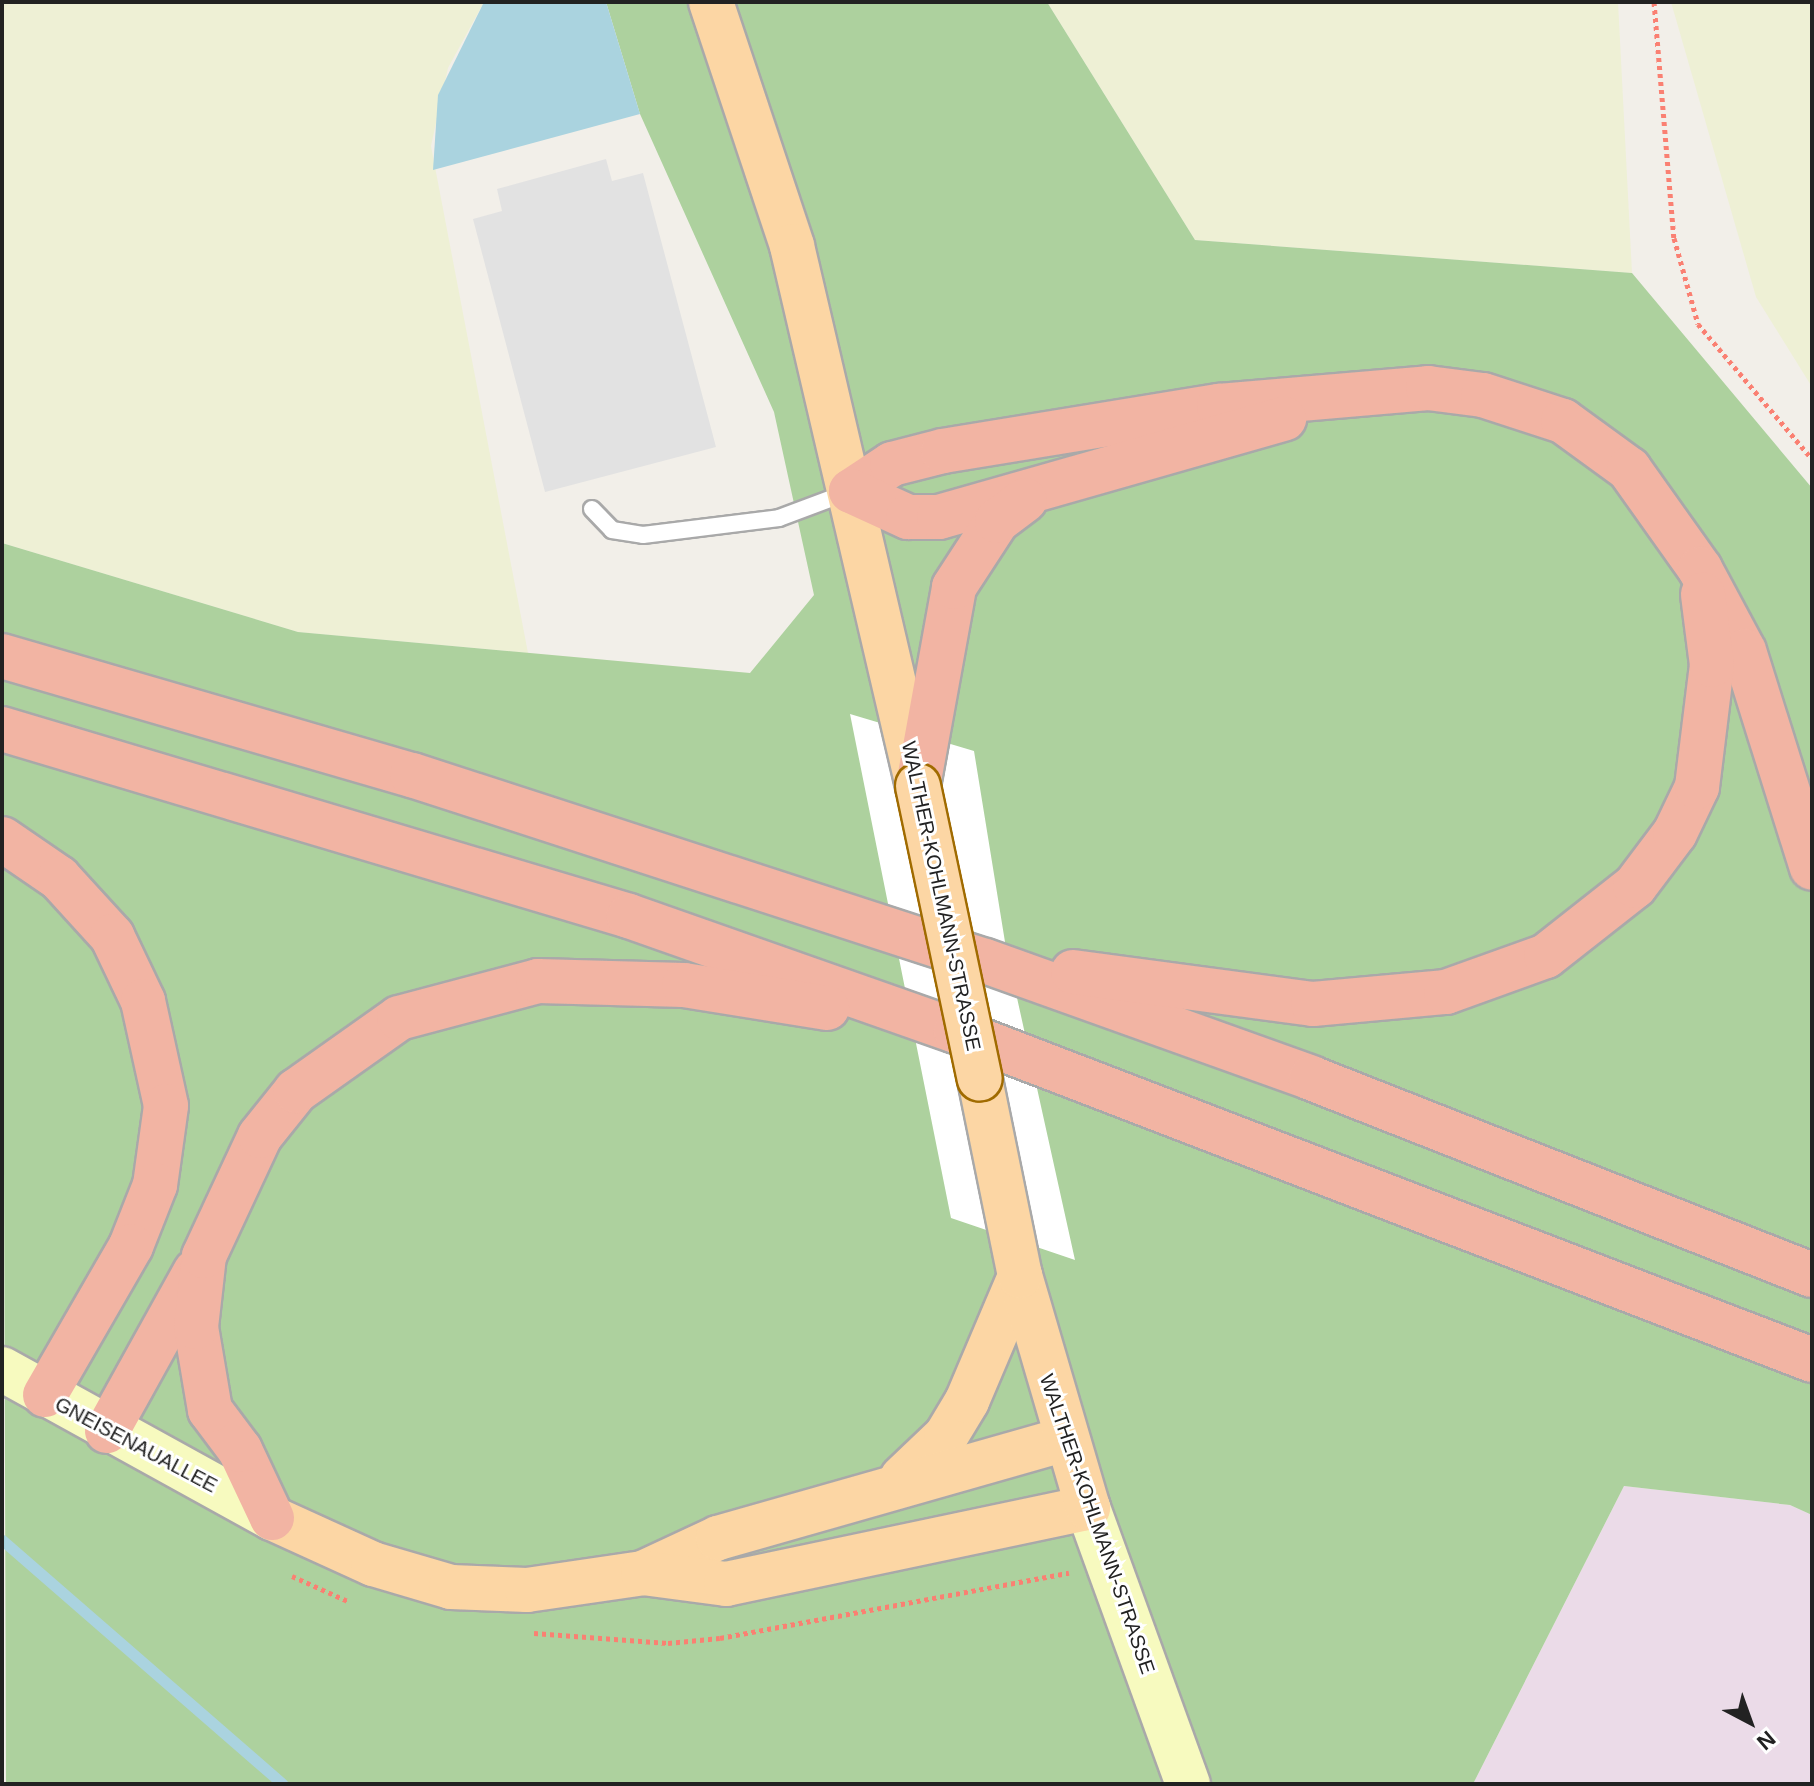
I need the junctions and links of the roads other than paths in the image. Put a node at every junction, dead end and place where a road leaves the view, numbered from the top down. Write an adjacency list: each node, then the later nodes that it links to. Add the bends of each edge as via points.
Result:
1 (711, 2): 3 (main road, WALTHER-KOHLMANN-STRASSE, via 792,246)
2 (1374, 392): 3 (highway, via 1219,406 943,451 892,464); 4 (highway); 6 (highway, via 1483,395 1563,421 1629,469)
3 (851, 491): 4 (highway, via 908,517 939,517); 5 (lane, via 779,518 643,535 612,530); 9 (main road, WALTHER-KOHLMANN-STRASSE)
4 (1030, 496): 9 (highway, via 997,521 954,587)
5 (592, 509)
6 (1700, 569): 12 (highway, via 1744,651); 13 (highway, via 1712,665 1697,787 1675,833 1635,886 1546,956 1446,992 1313,1004)
7 (2, 656): 13 (highway, via 412,775)
8 (2, 729): 14 (highway, via 629,916)
9 (917, 734): 10 (highway)
10 (918, 786): 16 (main road, WALTHER-KOHLMANN-STRASSE, bridge)
11 (2, 839): 20 (highway, via 59,878 112,936 143,1001 166,1106 155,1185 131,1246)
12 (1812, 868)
13 (985, 961): 17 (highway, via 1311,1078)
14 (956, 1031): 15 (highway, via 684,985 538,981 468,996 399,1018 296,1091 260,1136); 18 (highway)
15 (204, 1256): 21 (highway); 25 (highway, via 198,1369 210,1410 240,1450)
16 (1016, 1258): 22 (main road, WALTHER-KOHLMANN-STRASSE); 23 (main road, via 967,1401 946,1436)
17 (1812, 1275)
18 (1812, 1360)
19 (2, 1369): 20 (main road, GNEISENAUALLEE)
20 (45, 1395): 21 (main road, GNEISENAUALLEE)
21 (107, 1431): 25 (main road, GNEISENAUALLEE)
22 (1066, 1439): 23 (main road); 24 (main road, WALTHER-KOHLMANN-STRASSE)
23 (897, 1482): 26 (main road, via 718,1538)
24 (1088, 1508): 26 (main road, via 726,1584); 27 (main road, WALTHER-KOHLMANN-STRASSE)
25 (272, 1518): 26 (main road, via 373,1564 451,1587 527,1590)
26 (643, 1573)
27 (1188, 1784)

